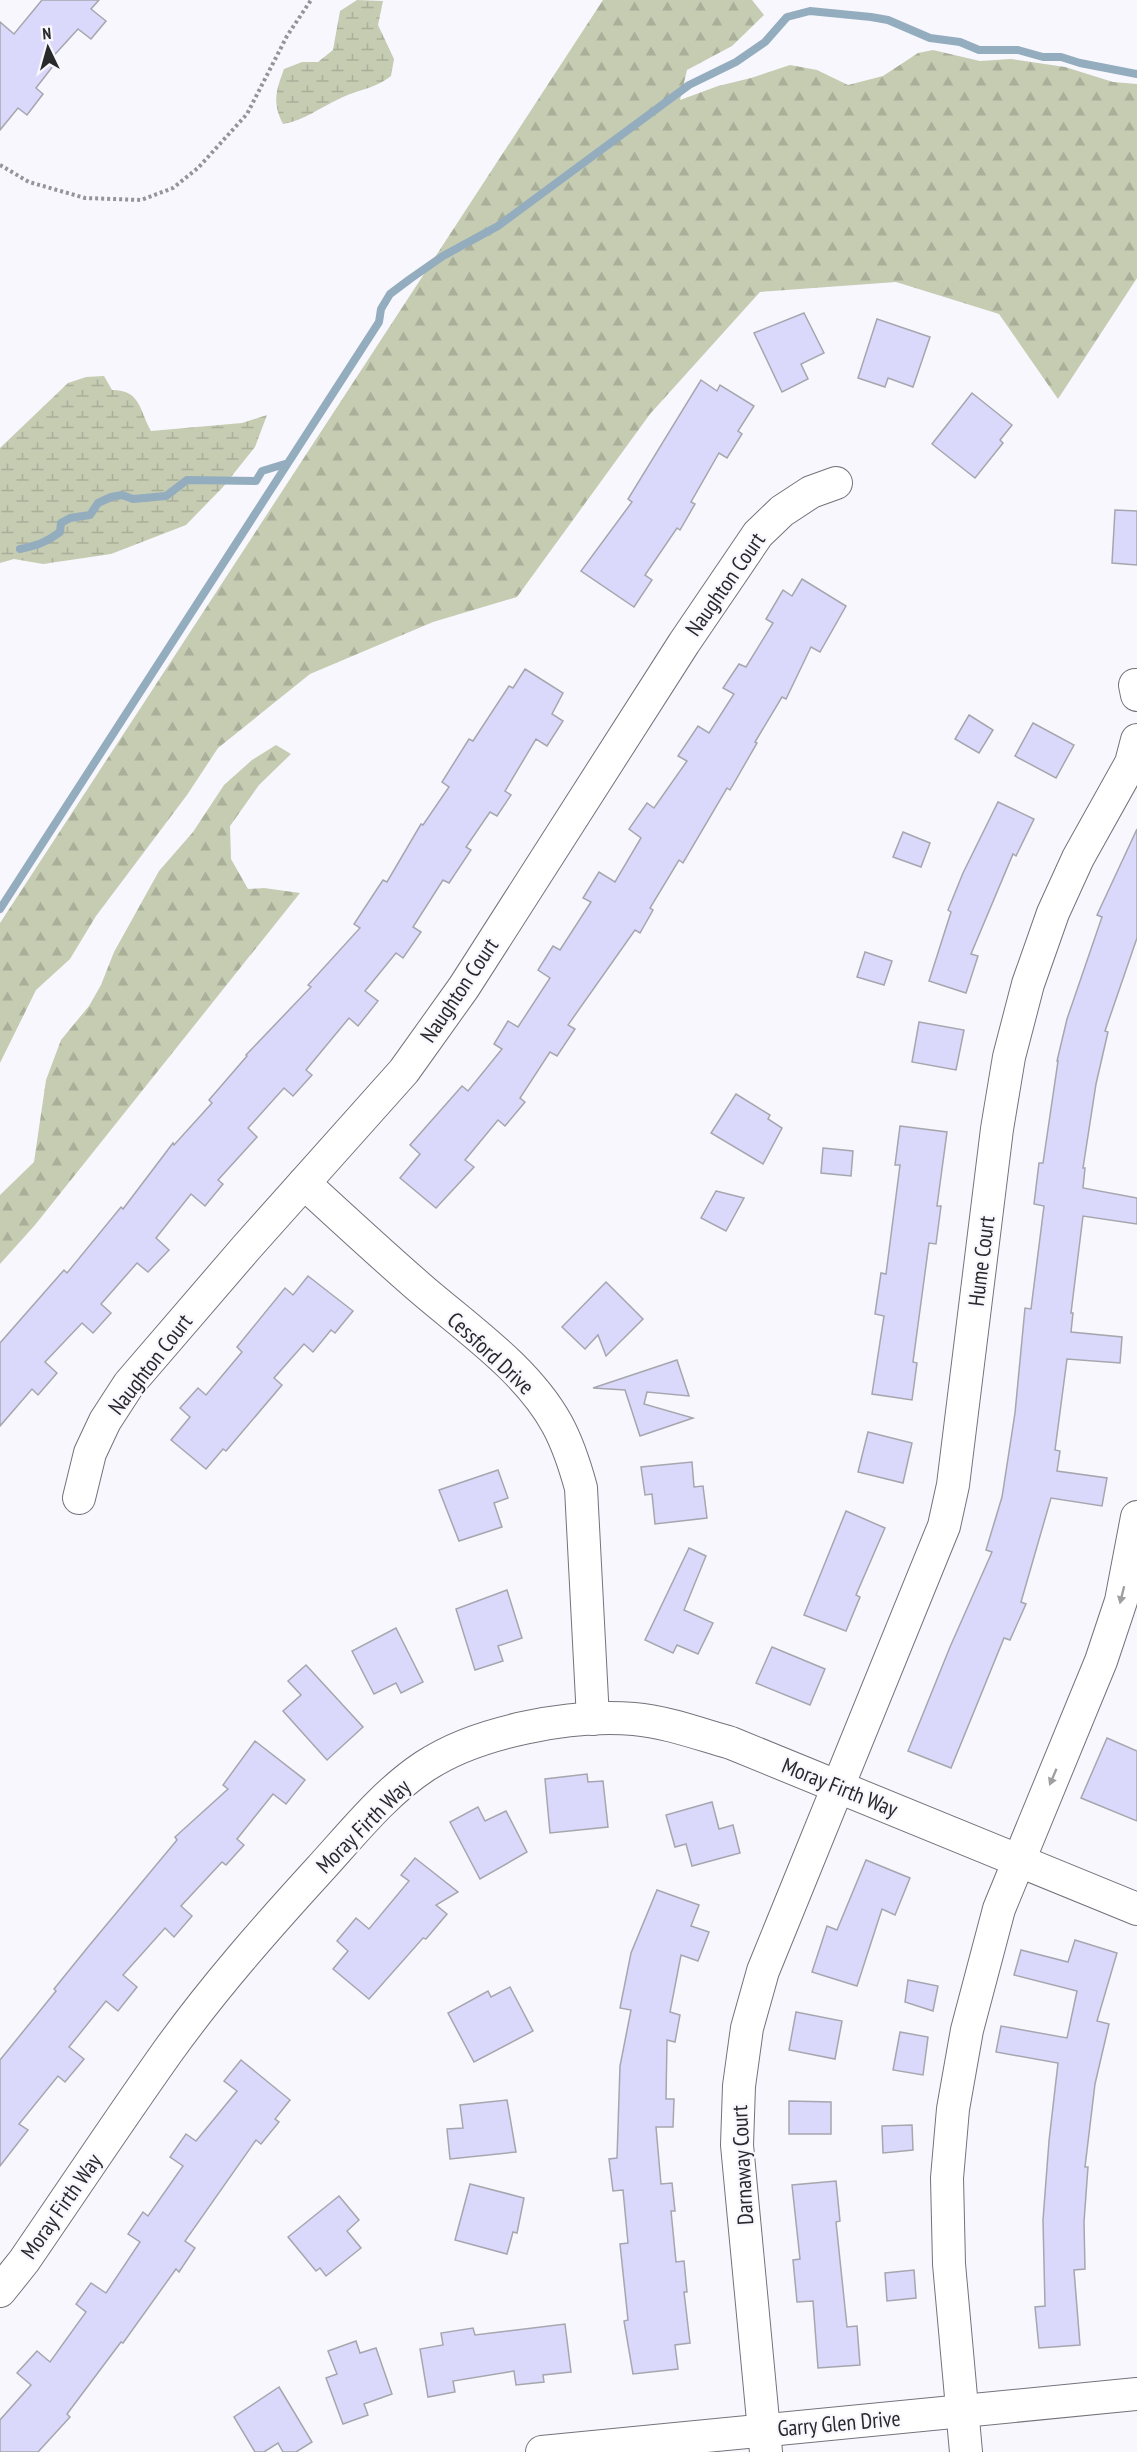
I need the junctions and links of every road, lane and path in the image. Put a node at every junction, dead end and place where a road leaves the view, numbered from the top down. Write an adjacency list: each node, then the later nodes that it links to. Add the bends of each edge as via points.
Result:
1 (311, 0): 2 (path, via 287,36 247,114 198,168 173,188 141,200 85,198 29,182)
2 (0, 165)
3 (836, 483): 5 (street, Naughton Court, via 811,492 782,511 758,534 464,987 404,1071)
4 (1137, 741): 9 (street, Hume Court, via 1131,763 1057,904 1028,984 1009,1057 997,1129 953,1485 944,1526)
5 (304, 1183): 6 (street, Naughton Court, via 129,1384 90,1453); 8 (street, Cessford Drive, via 515,1370 557,1424 573,1458 580,1488)
6 (79, 1498)
7 (1137, 1517): 10 (street, one-way to 10, via 1121,1601 1101,1661)
8 (593, 1719): 9 (street, Moray Firth Way, via 634,1719 667,1725 732,1743); 12 (street, Moray Firth Way, via 517,1729 471,1744 426,1765 384,1799 231,1970 169,2050)
9 (839, 1787): 10 (street, Moray Firth Way); 15 (street, Darnaway Court, via 763,1971 747,2028 739,2086 737,2145)
10 (1018, 1860): 11 (street, Moray Firth Way); 14 (street, via 999,1910 967,2030 953,2109 947,2178 949,2264)
11 (1137, 1909)
12 (0, 2291)
13 (1137, 2394): 14 (street, Garry Glen Drive)
14 (963, 2412): 15 (street, Garry Glen Drive); 17 (street)
15 (765, 2441): 16 (street, Garry Glen Drive)
16 (542, 2452)
17 (966, 2452)

